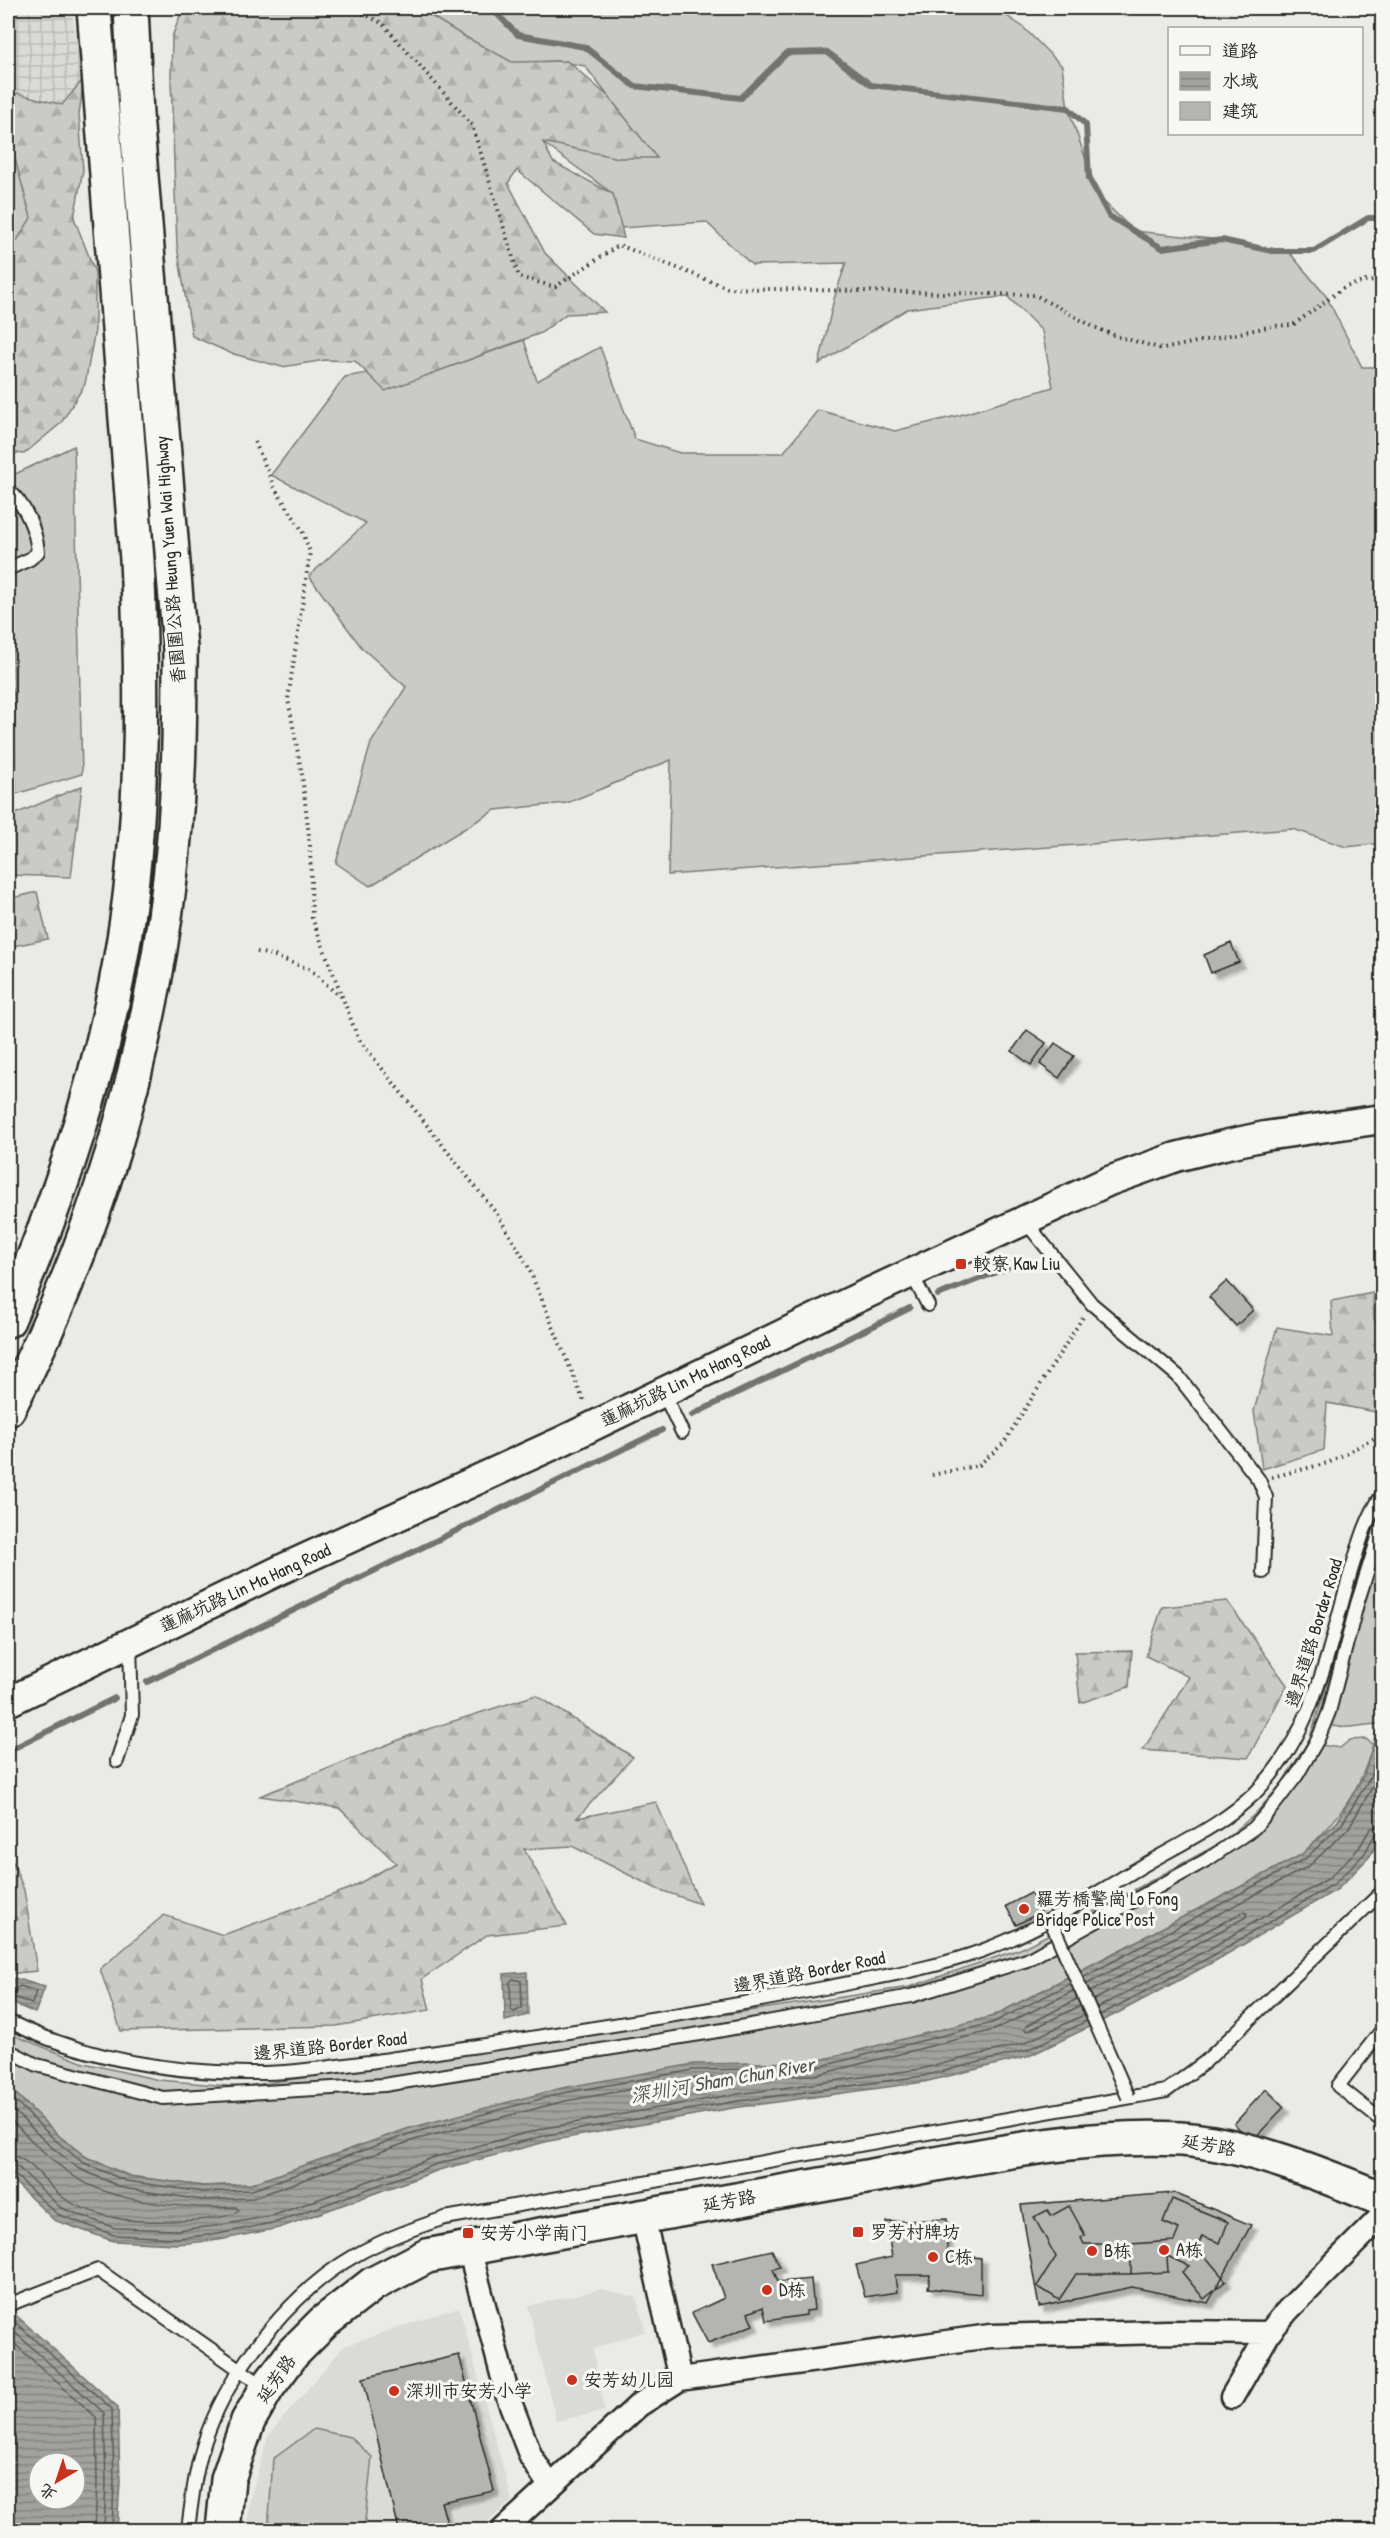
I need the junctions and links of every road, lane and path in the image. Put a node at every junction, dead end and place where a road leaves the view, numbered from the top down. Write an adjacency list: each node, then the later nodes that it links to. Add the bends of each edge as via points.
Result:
1 (93, 8): 15 (main road, 香園圍公路 Heung Yuen Wai Highway, via 137,560 141,646 134,861 112,997 78,1136)
2 (131, 8): 18 (main road, 香園圍公路 Heung Yuen Wai Highway, via 178,614 176,820 151,997 116,1139 76,1258)
3 (352, 8): 4 (path, via 382,23 472,125 519,277 555,287 619,244 728,288 1035,295 1103,331 1163,349 1293,325 1345,287 1366,281)
4 (1383, 282)
5 (255, 442): 9 (path, via 274,487 302,530 310,552 288,699 309,834 312,918)
6 (8, 490): 7 (lane, via 28,519 38,552)
7 (8, 569)
8 (257, 952): 9 (path, via 311,970)
9 (341, 997): 17 (path, via 358,1038 503,1224 527,1264)
10 (1383, 1119): 11 (street, 蓮麻坑路 Lin Ma Hang Road, via 1265,1136 1176,1157 1109,1181)
11 (1026, 1220): 12 (street, 蓮麻坑路 Lin Ma Hang Road); 13 (lane)
12 (911, 1273): 14 (lane); 16 (street, 蓮麻坑路 Lin Ma Hang Road)
13 (1092, 1304): 21 (path, via 1003,1444 979,1465); 22 (lane, via 1178,1376)
14 (928, 1305)
15 (8, 1320)
16 (663, 1392): 19 (lane); 26 (street, 蓮麻坑路 Lin Ma Hang Road)
17 (585, 1404)
18 (8, 1409)
19 (682, 1432)
20 (1383, 1434): 22 (path, via 1328,1463)
21 (932, 1475)
22 (1259, 1480): 25 (lane, via 1266,1497)
23 (1383, 1495): 30 (lane, 邊界道路 Border Road, via 1364,1529 1311,1709 1275,1770 1246,1802 1216,1823)
24 (1383, 1525): 33 (lane, via 1357,1604 1329,1712 1297,1775 1274,1805 1254,1828 1210,1858 1026,1960 911,1996 384,2085 163,2098 37,2065)
25 (1263, 1572)
26 (130, 1643): 27 (street, 蓮麻坑路 Lin Ma Hang Road); 28 (lane, via 132,1715)
27 (8, 1702)
28 (117, 1761)
29 (1383, 1892): 34 (lane, via 1205,2062 1166,2091)
30 (1050, 1919): 31 (lane, 邊界道路 Border Road, via 985,1950 898,1973 699,2012 290,2072 218,2072 118,2060 76,2050); 34 (lane, bridge)
31 (8, 2021)
32 (1383, 2030): 35 (lane, via 1338,2086)
33 (8, 2050)
34 (1128, 2097): 42 (lane, via 445,2218 398,2234 355,2255 323,2277 279,2319)
35 (1383, 2121)
36 (1383, 2199): 37 (main road, 延芳路, via 1226,2146 1182,2139 1132,2139 965,2159)
37 (643, 2216): 39 (main road, 延芳路); 43 (street)
38 (1383, 2216): 41 (street)
39 (469, 2248): 44 (main road, 延芳路, via 427,2256 373,2284 316,2329 292,2353); 46 (street, via 508,2397 531,2457)
40 (8, 2305): 42 (lane, via 99,2270)
41 (1269, 2333): 43 (street, via 990,2336); 45 (street)
42 (241, 2369): 44 (lane); 47 (lane, via 208,2432)
43 (680, 2379): 46 (street, via 639,2405)
44 (267, 2388): 48 (main road, 延芳路, via 248,2421 228,2479)
45 (1232, 2397)
46 (550, 2486): 49 (street)
47 (188, 2530)
48 (223, 2530)
49 (503, 2530)

